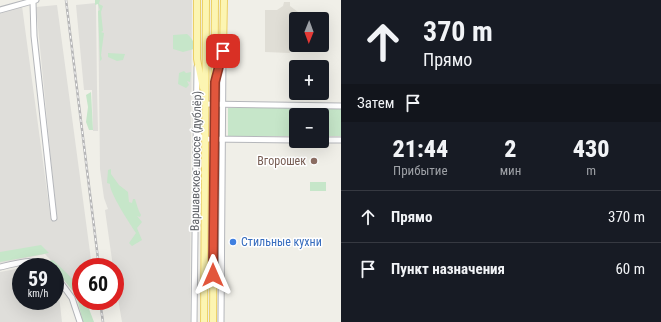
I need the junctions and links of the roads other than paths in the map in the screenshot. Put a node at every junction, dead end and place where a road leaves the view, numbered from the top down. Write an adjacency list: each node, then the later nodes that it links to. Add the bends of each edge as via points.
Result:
1 (197, 0): 8 (main road, Варшавское шоссе (дублёр))
2 (206, 0): 10 (main road)
3 (215, 0): 9 (main road)
4 (224, 0): 7 (main road, Варшавское шоссе (дублёр))
5 (35, 1): 6 (street); 21 (street, via 34,36)
6 (0, 10)
7 (223, 51): 9 (main road); 12 (street, Варшавское шоссе (дублёр))
8 (197, 59): 10 (main road); 14 (street, Варшавское шоссе (дублёр))
9 (215, 82): 11 (main road)
10 (205, 101): 11 (street); 15 (main road)
11 (214, 104): 12 (street); 16 (main road)
12 (222, 104): 13 (street); 17 (street, Варшавское шоссе (дублёр))
13 (341, 106)
14 (196, 128): 15 (street, via 200,136); 26 (street, Варшавское шоссе (дублёр))
15 (206, 139): 16 (street); 27 (main road)
16 (214, 139): 17 (street); 28 (main road)
17 (222, 140): 18 (street); 29 (street, Варшавское шоссе (дублёр))
18 (289, 140)
19 (329, 140): 20 (street)
20 (341, 140)
21 (54, 218)
22 (12, 264): 23 (street)
23 (0, 267)
24 (64, 287): 25 (street, via 72,298)
25 (80, 322)
26 (194, 322)
27 (204, 322)
28 (213, 322)
29 (221, 322)

